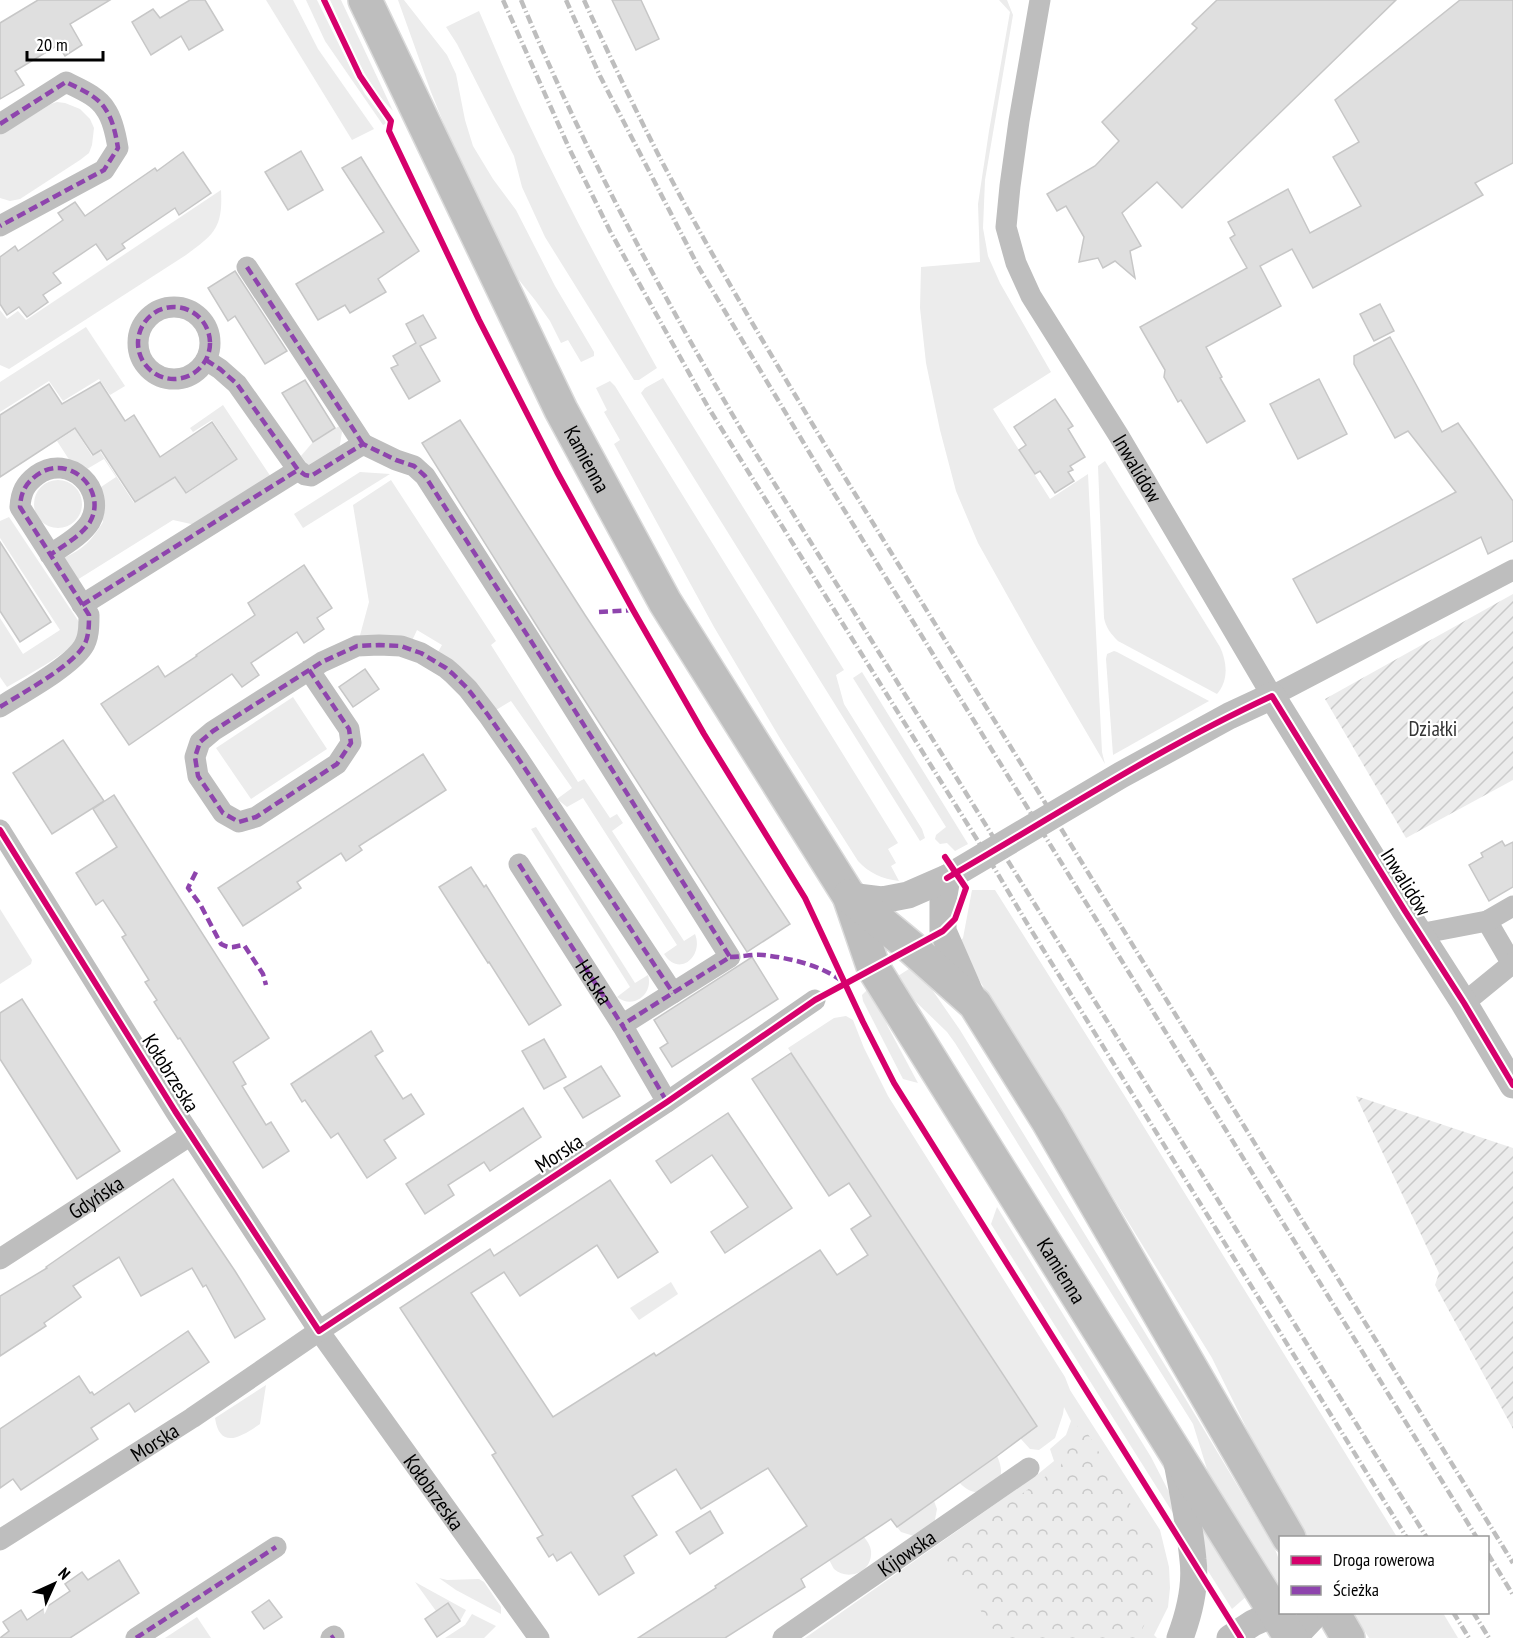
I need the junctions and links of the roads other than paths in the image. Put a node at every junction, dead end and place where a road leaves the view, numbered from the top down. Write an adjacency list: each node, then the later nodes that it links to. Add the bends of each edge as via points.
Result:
1 (365, 0): 18 (main road, Kamienna, via 561,410 665,602)
2 (1040, 0): 13 (street, Inwalidów, via 1006,227 1016,263 1031,296 1119,436)
3 (0, 124): 4 (street, via 66,81 92,96 106,110 118,148 104,170)
4 (0, 226)
5 (248, 267): 7 (street)
6 (206, 360): 8 (street, via 237,384)
7 (363, 444): 8 (street, via 311,476); 23 (street, via 414,466 425,476 730,957)
8 (298, 470): 11 (street)
9 (50, 555): 11 (street)
10 (1513, 570): 13 (street)
11 (82, 605): 14 (street, via 89,615 84,646 61,668)
12 (309, 670): 12 (street, via 200,742 195,757 198,776 223,813 239,822 256,817 337,764 351,743 349,729); 23 (street, via 357,646 379,645 401,646 446,668 468,689 519,758)
13 (1272, 696): 17 (street, via 1112,780); 21 (street, Inwalidów)
14 (0, 707)
15 (0, 830): 30 (street, Kołobrzeska)
16 (519, 864): 27 (street, Helska)
17 (947, 878): 18 (street, via 908,895 882,900); 26 (street, via 943,931)
18 (849, 896): 26 (main road, Kamienna); 33 (main road, Kamienna, via 874,969)
19 (1513, 906): 20 (street)
20 (1486, 921): 21 (street); 22 (street)
21 (1419, 934): 25 (street, Inwalidów)
22 (1512, 963): 25 (street)
23 (673, 993): 27 (street)
24 (815, 1000): 29 (street, Morska)
25 (1464, 1003): 28 (street, Inwalidów)
26 (975, 1004): 35 (main road, Kamienna, via 1048,1121)
27 (622, 1025): 29 (street, Helska)
28 (1513, 1085)
29 (667, 1102): 32 (street, Morska)
30 (191, 1135): 31 (street, Gdyńska); 32 (street, Kołobrzeska)
31 (0, 1259)
32 (319, 1331): 36 (street, Morska, via 192,1418); 42 (street, Kołobrzeska)
33 (1174, 1449): 40 (main road, Kamienna); 44 (street, via 1193,1561 1188,1612)
34 (1029, 1468): 43 (street, Kijowska)
35 (1288, 1536)
36 (0, 1540)
37 (276, 1547): 41 (street)
38 (1314, 1614): 40 (street, via 1311,1619)
39 (1334, 1614): 46 (main road)
40 (1285, 1625): 45 (street, via 1237,1632)
41 (136, 1638)
42 (539, 1638)
43 (783, 1638)
44 (1180, 1638)
45 (1230, 1638)
46 (1348, 1638)

